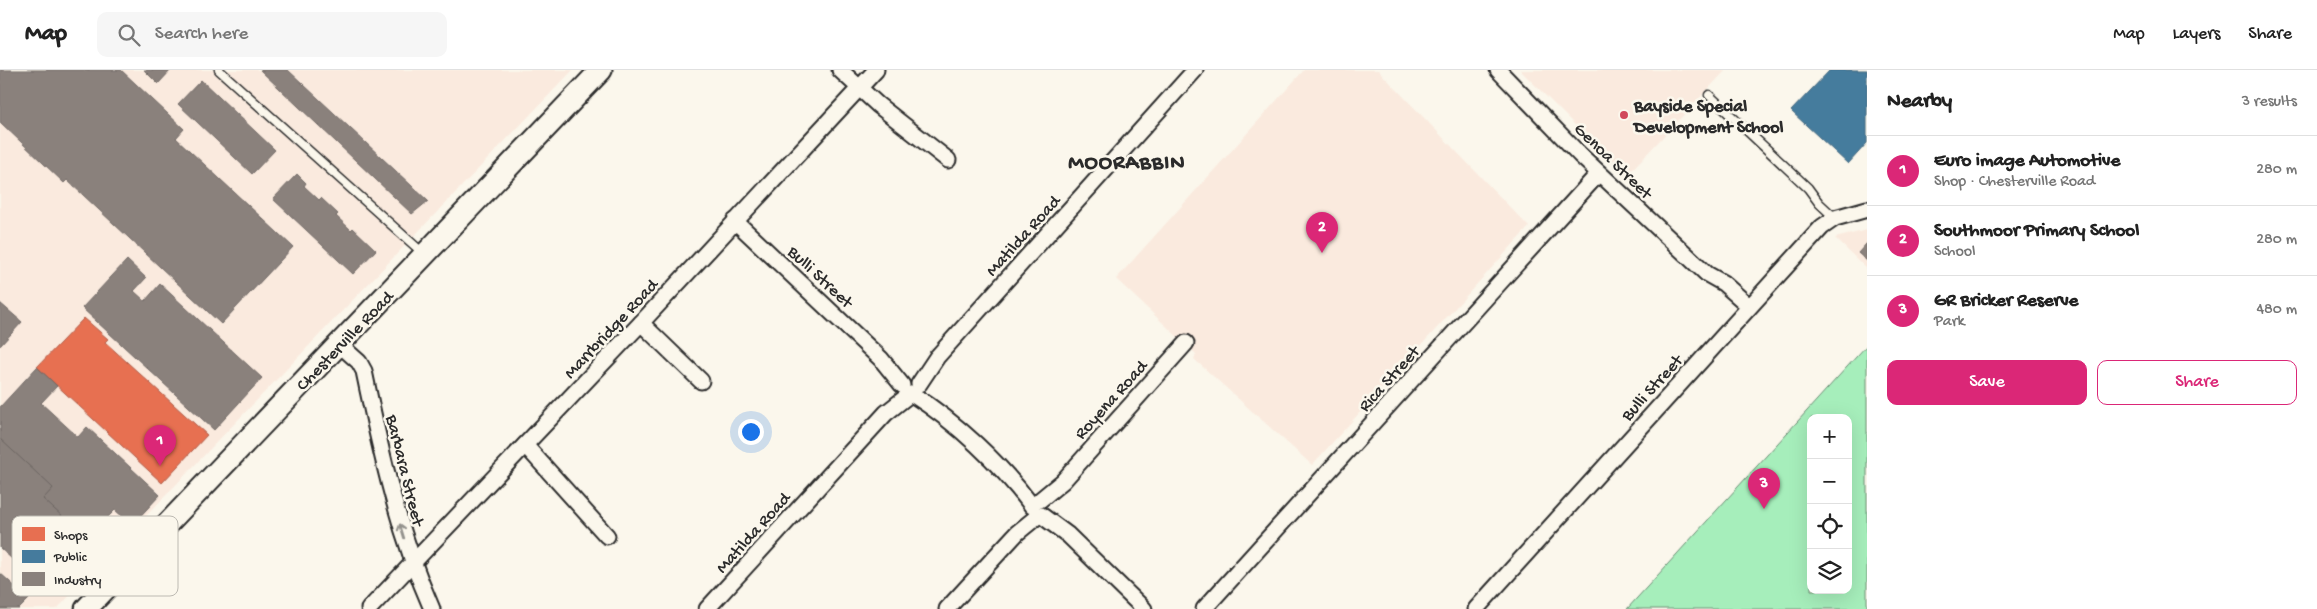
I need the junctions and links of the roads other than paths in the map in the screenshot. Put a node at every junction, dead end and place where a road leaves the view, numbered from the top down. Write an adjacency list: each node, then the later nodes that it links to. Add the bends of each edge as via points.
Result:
1 (219, 70): 14 (lane)
2 (601, 70): 14 (main road, Chesterville Road)
3 (840, 70): 7 (street)
4 (876, 70): 7 (street, Marrbridge Road)
5 (1195, 70): 20 (street, Matilda Road)
6 (1498, 70): 10 (street, Genoa Street)
7 (859, 88): 9 (street); 13 (street, Marrbridge Road)
8 (1709, 95): 12 (lane, via 1808,188)
9 (948, 160)
10 (1599, 173): 15 (street, Genoa Street, via 1708,274 1718,288); 33 (street, Rica Street)
11 (1867, 209): 12 (street, Bulli Street)
12 (1835, 218): 15 (street, Bulli Street, via 1822,227)
13 (735, 221): 16 (street, Marrbridge Road); 20 (street, Bulli Street)
14 (425, 255): 18 (main road, Chesterville Road)
15 (1746, 310): 34 (street, Bulli Street)
16 (641, 323): 19 (street); 21 (street, Marrbridge Road)
17 (1186, 343): 22 (street, Royena Road)
18 (340, 345): 23 (main road, Chesterville Road); 25 (street, Barbara Street, one-way to 18, via 396,511 364,371)
19 (701, 380)
20 (911, 386): 22 (street, Bulli Street); 30 (street, Matilda Road)
21 (525, 444): 24 (street); 25 (street, Marrbridge Road)
22 (1039, 507): 31 (street, Royena Road); 32 (street, Bulli Street)
23 (175, 516)
24 (608, 536)
25 (412, 564): 28 (street, Marrbridge Road); 29 (street, Barbara Street)
26 (99, 596): 27 (main road, Chesterville Road)
27 (86, 609)
28 (369, 609)
29 (432, 609)
30 (708, 609)
31 (947, 609)
32 (1144, 609)
33 (1204, 609)
34 (1476, 609)

